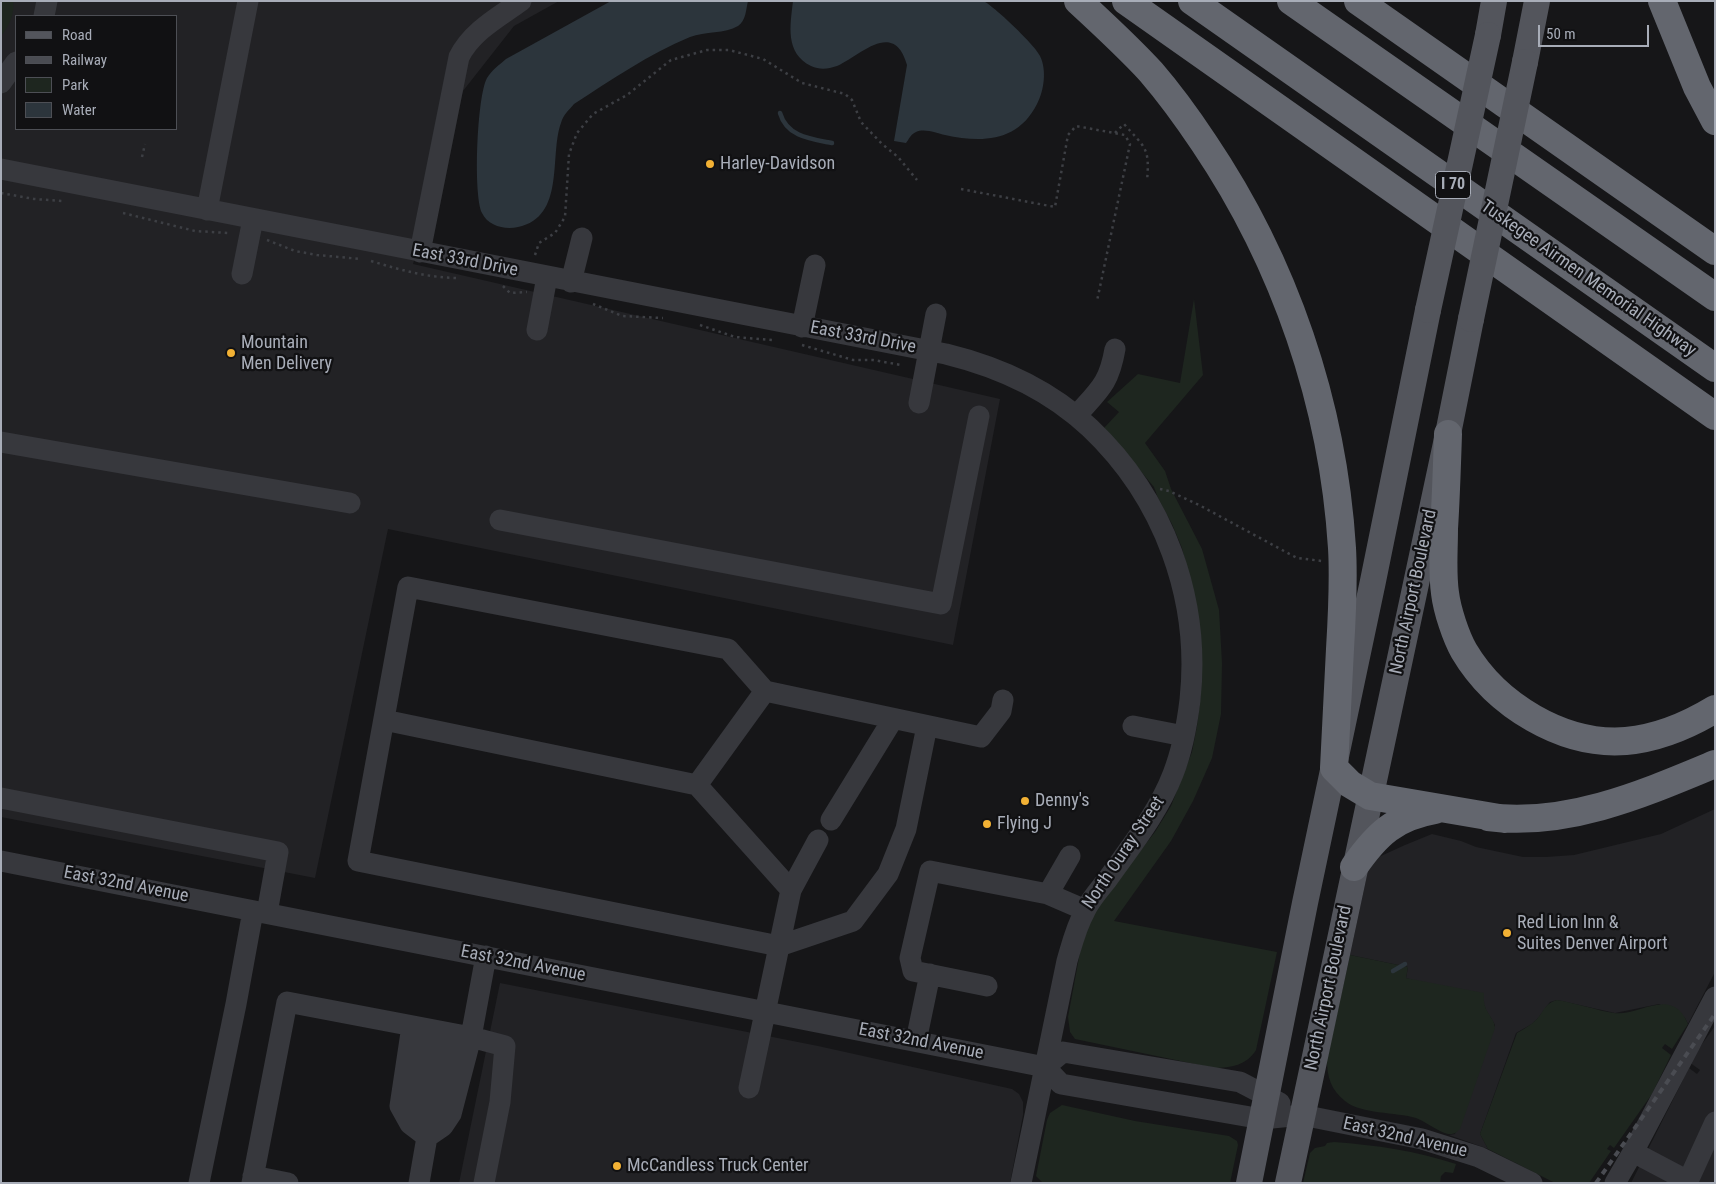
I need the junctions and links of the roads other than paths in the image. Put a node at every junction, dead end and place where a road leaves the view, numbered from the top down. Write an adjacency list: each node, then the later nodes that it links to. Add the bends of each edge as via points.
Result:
1 (47, 1): 12 (street)
2 (248, 1): 17 (street)
3 (521, 1): 21 (street, via 484,28 464,47 459,57)
4 (1078, 1): 50 (highway, via 1151,73 1218,164 1271,261 1308,360 1329,444 1342,548 1342,625)
5 (1126, 1): 36 (highway)
6 (1192, 1): 32 (highway, Tuskegee Airmen Memorial Highway / I 70)
7 (1291, 1): 26 (highway)
8 (1358, 1): 20 (highway)
9 (1494, 1): 50 (main road, bridge)
10 (1537, 1): 37 (main road, North Airport Boulevard, bridge)
11 (1662, 1): 15 (highway, via 1697,87)
12 (44, 15)
13 (15, 63): 14 (street)
14 (1, 83)
15 (1715, 121)
16 (1, 169): 17 (street, East 33rd Drive)
17 (207, 210): 18 (street, East 33rd Drive)
18 (252, 226): 21 (street, East 33rd Drive); 23 (street)
19 (582, 238): 25 (street)
20 (1715, 250)
21 (420, 252): 24 (street, East 33rd Drive)
22 (815, 265): 29 (street)
23 (242, 274)
24 (540, 282): 25 (street, East 33rd Drive); 28 (street)
25 (571, 282): 29 (street, East 33rd Drive)
26 (1715, 298)
27 (936, 314): 31 (street)
28 (537, 330)
29 (799, 335): 31 (street, East 33rd Drive)
30 (1115, 349): 35 (street, via 1112,367 1104,384)
31 (928, 359): 33 (street); 35 (street, North Ouray Street, via 966,359 1001,371 1036,389)
32 (1715, 368)
33 (919, 403)
34 (979, 416): 40 (street, via 941,604)
35 (1076, 416): 48 (street, North Ouray Street, via 1114,454 1144,494 1165,534 1179,572 1192,655)
36 (1715, 416)
37 (1448, 434): 43 (highway, via 1443,562 1445,594 1463,649 1492,685 1539,721 1564,732 1601,740 1626,741 1668,732); 52 (main road, North Airport Boulevard)
38 (1, 442): 39 (street)
39 (350, 503)
40 (500, 520)
41 (765, 692): 44 (street); 45 (street, via 728,649 408,587); 51 (street)
42 (1003, 700): 46 (street, via 1001,711 981,737)
43 (1715, 709)
44 (893, 719): 46 (street); 55 (street)
45 (384, 720): 51 (street); 64 (street, via 358,861)
46 (927, 726): 64 (street, via 906,828 888,874 853,921)
47 (1133, 726): 48 (street)
48 (1184, 736): 62 (street, North Ouray Street, via 1174,773 1152,817)
49 (1715, 764): 54 (highway, via 1591,809 1540,818)
50 (1334, 768): 52 (highway, via 1350,784); 75 (main road)
51 (697, 785): 60 (street)
52 (1370, 796): 54 (highway); 59 (main road, North Airport Boulevard)
53 (1, 798): 63 (street, via 278,852)
54 (1505, 819): 59 (highway, via 1436,810 1417,813 1400,820 1381,834)
55 (832, 820)
56 (818, 840): 60 (street)
57 (1070, 856): 61 (street)
58 (1, 861): 63 (street, East 32nd Avenue)
59 (1354, 867): 76 (main road, North Airport Boulevard)
60 (791, 890): 64 (street)
61 (1048, 894): 62 (street); 66 (street, via 930,871 910,958 913,971)
62 (1085, 910): 73 (street, North Ouray Street, via 1067,961)
63 (260, 912): 65 (street, East 32nd Avenue); 82 (street, via 236,1004)
64 (779, 946): 69 (street)
65 (486, 956): 69 (street, East 32nd Avenue); 71 (street)
66 (930, 974): 67 (street); 72 (street)
67 (987, 986)
68 (1712, 1008): 79 (street)
69 (766, 1012): 72 (street, East 32nd Avenue); 74 (street)
70 (431, 1030): 71 (street); 78 (street, via 436,1102); 78 (street, via 400,1106 410,1124); 80 (street, via 287,1002)
71 (470, 1037): 78 (street, via 451,1114 443,1126); 85 (street, via 506,1046 500,1102)
72 (916, 1041): 73 (street, East 32nd Avenue)
73 (1045, 1067): 75 (street, East 32nd Avenue, via 1061,1084); 75 (street, via 1063,1052 1240,1082); 86 (street, North Ouray Street)
74 (749, 1088)
75 (1265, 1107): 76 (street, East 32nd Avenue); 87 (main road)
76 (1302, 1115): 88 (main road, North Airport Boulevard); 89 (street, East 32nd Avenue, via 1443,1145 1480,1157)
77 (1715, 1122): 81 (street)
78 (427, 1137): 84 (street)
79 (1633, 1152): 81 (street); 90 (street)
80 (253, 1180): 83 (street)
81 (1688, 1182)
82 (200, 1183)
83 (288, 1183)
84 (419, 1183)
85 (484, 1183)
86 (1021, 1183)
87 (1249, 1183)
88 (1288, 1183)
89 (1532, 1183)
90 (1615, 1183)

